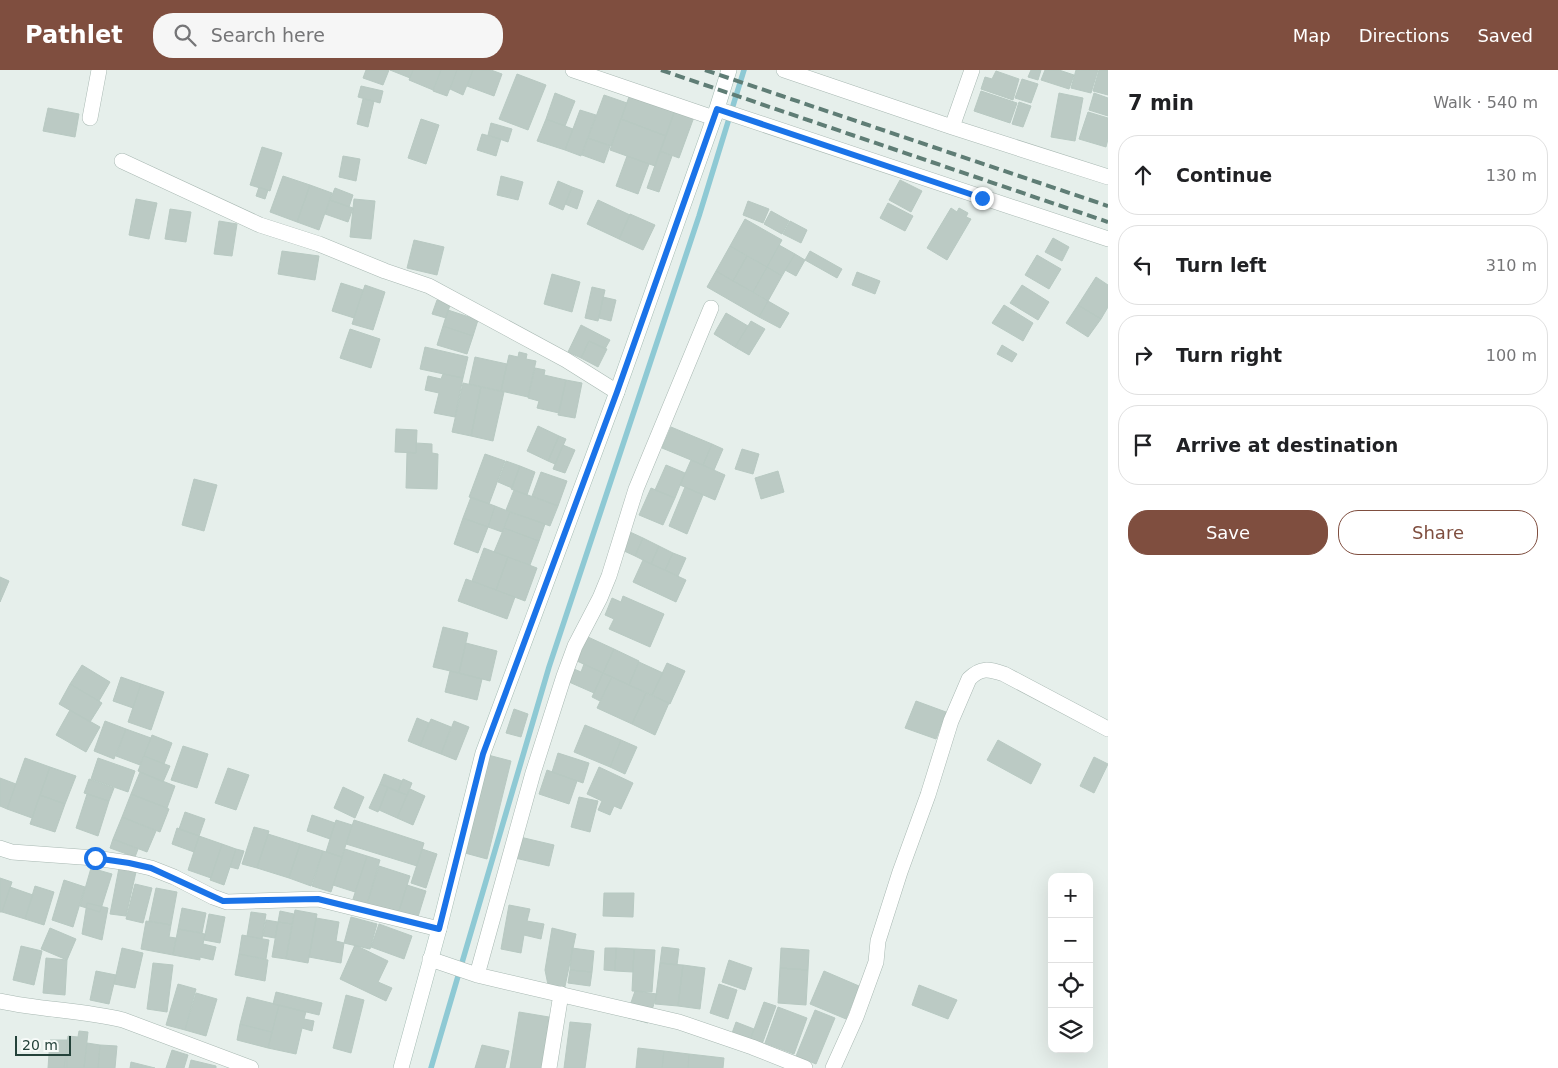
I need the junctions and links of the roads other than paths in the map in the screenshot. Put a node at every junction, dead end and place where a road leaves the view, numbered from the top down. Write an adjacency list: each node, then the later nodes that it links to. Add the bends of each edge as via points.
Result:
1 (100, 70): 7 (street)
2 (573, 70): 6 (street)
3 (729, 70): 6 (street)
4 (784, 70): 8 (street)
5 (972, 70): 8 (street)
6 (719, 113): 11 (street, via 746,119); 13 (street)
7 (90, 118)
8 (952, 128): 10 (street)
9 (122, 161): 13 (street, via 260,225 429,286 566,360)
10 (1108, 177)
11 (1108, 239)
12 (711, 308): 18 (street, via 636,489 609,576 567,668)
13 (617, 392): 16 (street, via 483,754)
14 (1108, 730): 25 (street, via 1004,674 989,669 969,679 951,721 900,872 878,941 876,962)
15 (0, 848): 16 (street, via 12,852 95,858 151,868 228,902 318,899)
16 (439, 929): 17 (street)
17 (430, 959): 18 (street); 22 (street)
18 (473, 973): 19 (street)
19 (561, 994): 23 (street); 24 (street, via 679,1022)
20 (0, 1000): 21 (street, via 104,1015)
21 (251, 1068)
22 (401, 1068)
23 (549, 1068)
24 (806, 1068)
25 (833, 1068)

